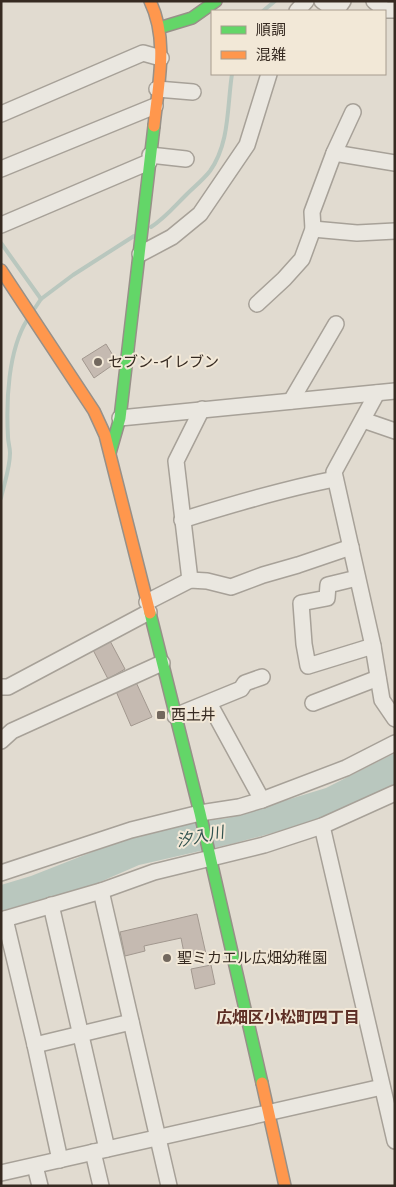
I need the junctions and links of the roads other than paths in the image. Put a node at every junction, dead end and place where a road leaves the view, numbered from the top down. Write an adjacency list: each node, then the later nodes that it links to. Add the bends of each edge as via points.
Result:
1 (150, 1): 7 (street)
2 (216, 1): 7 (street, via 192,18)
3 (322, 1): 5 (street)
4 (374, 1): 6 (street, via 385,10)
5 (335, 10)
6 (395, 10)
7 (160, 28): 8 (street)
8 (161, 58): 10 (street); 14 (street, via 143,53)
9 (269, 75): 23 (street, via 247,145 200,214 172,237)
10 (157, 89): 11 (street); 12 (street)
11 (193, 92)
12 (155, 106): 16 (street); 19 (street)
13 (354, 112): 15 (street)
14 (1, 114)
15 (334, 152): 18 (street); 21 (street, via 312,212)
16 (149, 159): 17 (street); 20 (street); 23 (street)
17 (186, 160)
18 (395, 163)
19 (1, 169)
20 (1, 225)
21 (313, 229): 22 (street, via 357,233); 25 (street, via 302,259)
22 (395, 231)
23 (140, 254): 30 (street)
24 (1, 270): 33 (street, via 94,411)
25 (257, 304)
26 (336, 324): 28 (street)
27 (389, 389): 28 (street); 31 (street)
28 (291, 401): 29 (street)
29 (202, 409): 30 (street); 35 (street, via 176,461)
30 (120, 418): 33 (street)
31 (363, 420): 32 (street); 34 (street, via 334,472)
32 (395, 431)
33 (110, 453): 39 (street)
34 (335, 479): 35 (street, via 246,500); 36 (street)
35 (182, 520): 38 (street)
36 (351, 547): 37 (street); 38 (street, via 231,587)
37 (357, 578): 40 (street); 40 (street, via 328,585 327,598 302,603 308,666)
38 (190, 580): 39 (street)
39 (148, 607): 41 (street); 44 (street)
40 (373, 646): 43 (street)
41 (162, 663): 48 (street); 50 (street, via 12,731)
42 (262, 677): 46 (street)
43 (378, 678): 45 (street); 47 (street)
44 (4, 687)
45 (388, 697): 49 (street)
46 (209, 702): 48 (street); 53 (street)
47 (312, 703)
48 (176, 716): 54 (street)
49 (395, 719)
50 (1, 741)
51 (395, 744): 53 (street, via 346,768)
52 (395, 793): 55 (street)
53 (262, 800): 54 (street)
54 (200, 813): 56 (street); 57 (street, via 131,830)
55 (322, 826): 56 (street); 64 (street)
56 (210, 858): 58 (street, via 154,872); 65 (street)
57 (1, 873)
58 (101, 891): 59 (street); 61 (street)
59 (51, 905): 60 (street); 62 (street)
60 (3, 920): 63 (street)
61 (131, 1022): 62 (street); 66 (street)
62 (80, 1034): 63 (street); 68 (street)
63 (35, 1045): 69 (street)
64 (382, 1087): 65 (street); 67 (street)
65 (268, 1113): 66 (street); 75 (street)
66 (158, 1138): 68 (street); 74 (street)
67 (395, 1141)
68 (100, 1151): 69 (street); 73 (street)
69 (60, 1160): 70 (street)
70 (35, 1166): 71 (street); 72 (street)
71 (1, 1173)
72 (40, 1186)
73 (101, 1186)
74 (169, 1186)
75 (285, 1186)

